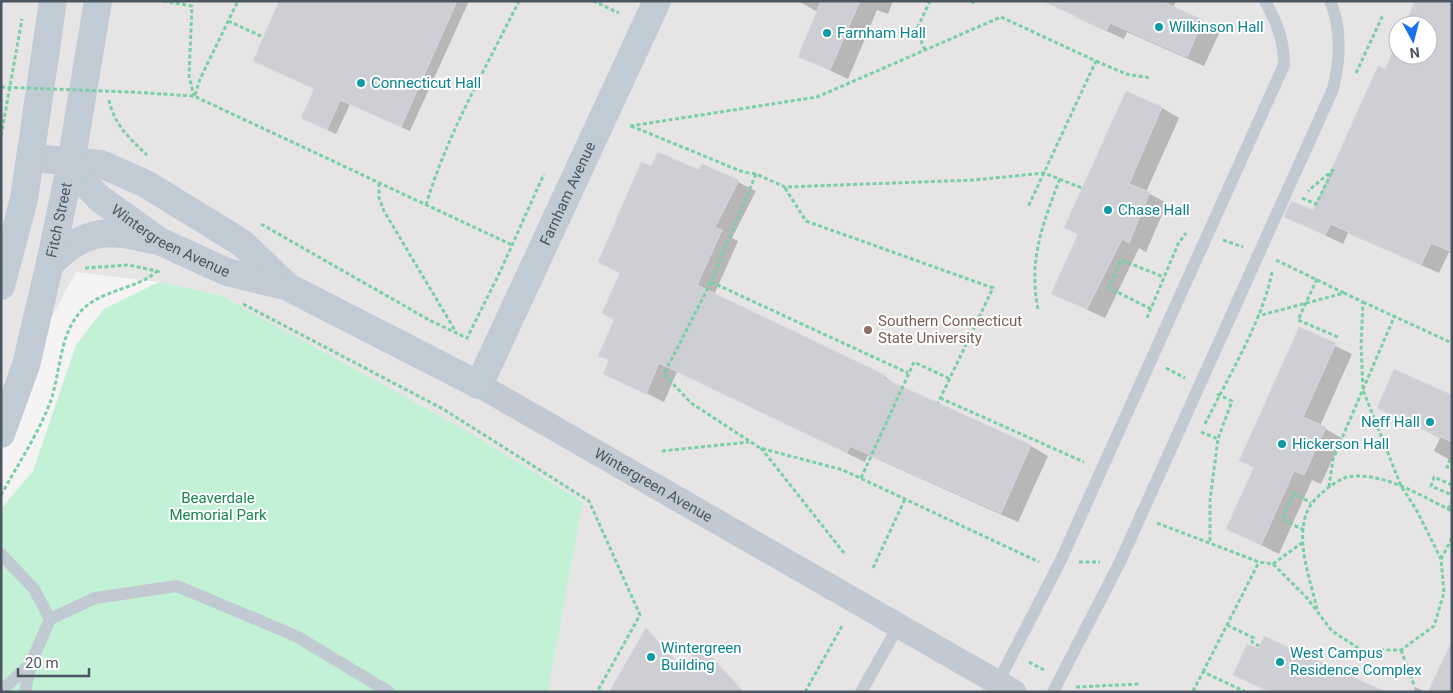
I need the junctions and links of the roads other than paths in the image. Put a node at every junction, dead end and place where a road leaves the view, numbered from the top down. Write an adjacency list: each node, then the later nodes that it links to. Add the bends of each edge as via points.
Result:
1 (53, 1): 6 (street)
2 (98, 1): 7 (street, Fitch Street)
3 (657, 1): 12 (street, Farnham Avenue)
4 (1265, 1): 18 (lane, via 1281,33 1284,65)
5 (1330, 1): 23 (lane, via 1337,23 1338,71 1333,89 1120,562)
6 (31, 158): 7 (street, Wintergreen Avenue); 10 (street)
7 (71, 163): 8 (street, Wintergreen Avenue, via 99,198); 9 (street, Fitch Street); 11 (street, Wintergreen Avenue, via 101,164 146,184 242,243)
8 (159, 241): 9 (street, via 113,231 70,246); 11 (street, Wintergreen Avenue, via 227,272)
9 (50, 263): 13 (street, Fitch Street, via 26,365)
10 (1, 286)
11 (288, 287): 12 (street, Wintergreen Avenue)
12 (479, 385): 16 (street, Wintergreen Avenue)
13 (1, 434)
14 (1, 554): 15 (lane, via 34,589)
15 (50, 619): 17 (lane); 21 (lane, via 95,598 177,586 296,636)
16 (899, 625): 18 (street, Wintergreen Avenue); 22 (lane)
17 (31, 663): 19 (lane); 20 (lane)
18 (1006, 687)
19 (1, 691)
20 (25, 692)
21 (389, 692)
22 (861, 692)
23 (1054, 692)

